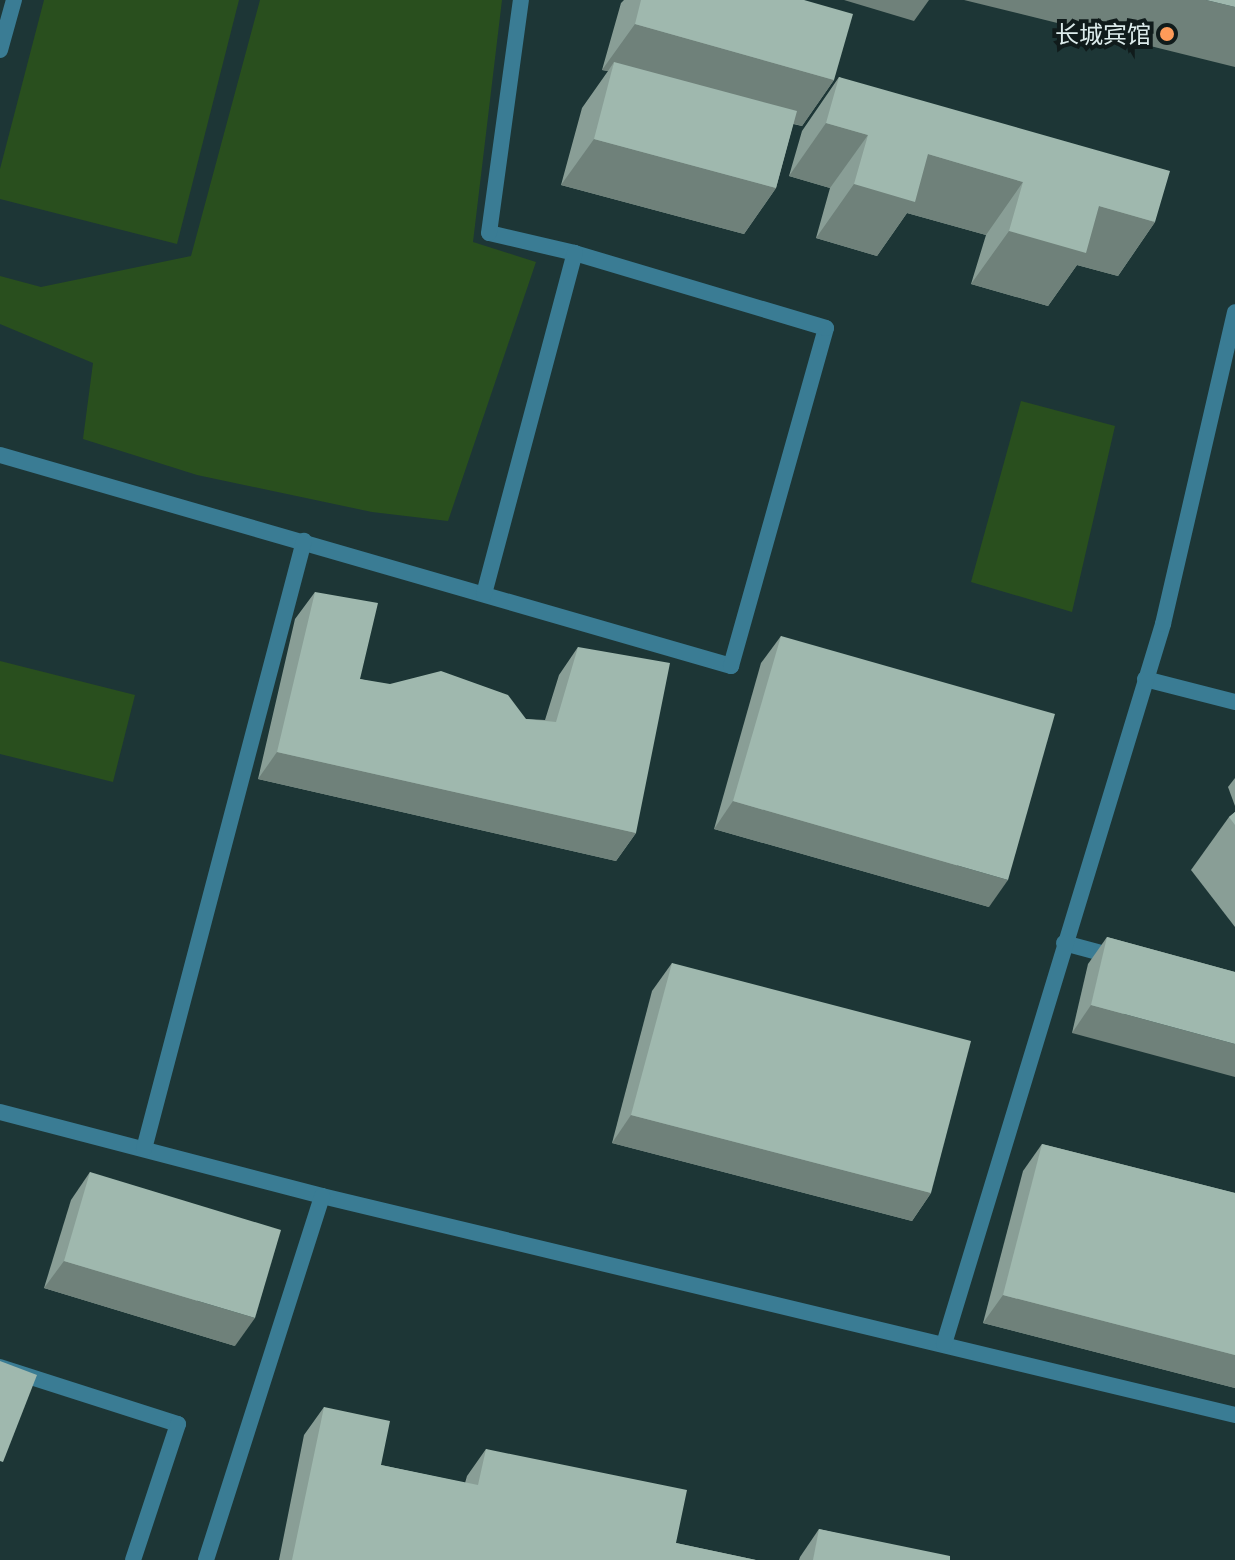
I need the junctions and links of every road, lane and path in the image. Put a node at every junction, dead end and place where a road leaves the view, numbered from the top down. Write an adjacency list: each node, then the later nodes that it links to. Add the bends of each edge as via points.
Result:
1 (14, 0): 3 (lane)
2 (521, 0): 4 (lane, via 489,233)
3 (0, 50)
4 (575, 253): 8 (lane); 8 (lane, via 826,328 731,666)
5 (1235, 312): 9 (lane)
6 (0, 455): 7 (lane)
7 (304, 541): 8 (lane); 14 (lane)
8 (484, 594)
9 (1145, 679): 10 (lane); 11 (lane)
10 (1235, 702)
11 (1064, 943): 12 (lane); 16 (lane)
12 (1135, 963)
13 (0, 1112): 14 (lane)
14 (144, 1149): 15 (lane)
15 (322, 1196): 16 (lane); 20 (lane)
16 (944, 1344): 18 (lane)
17 (0, 1367): 19 (lane, via 178,1424)
18 (1235, 1415)
19 (133, 1560)
20 (206, 1560)

